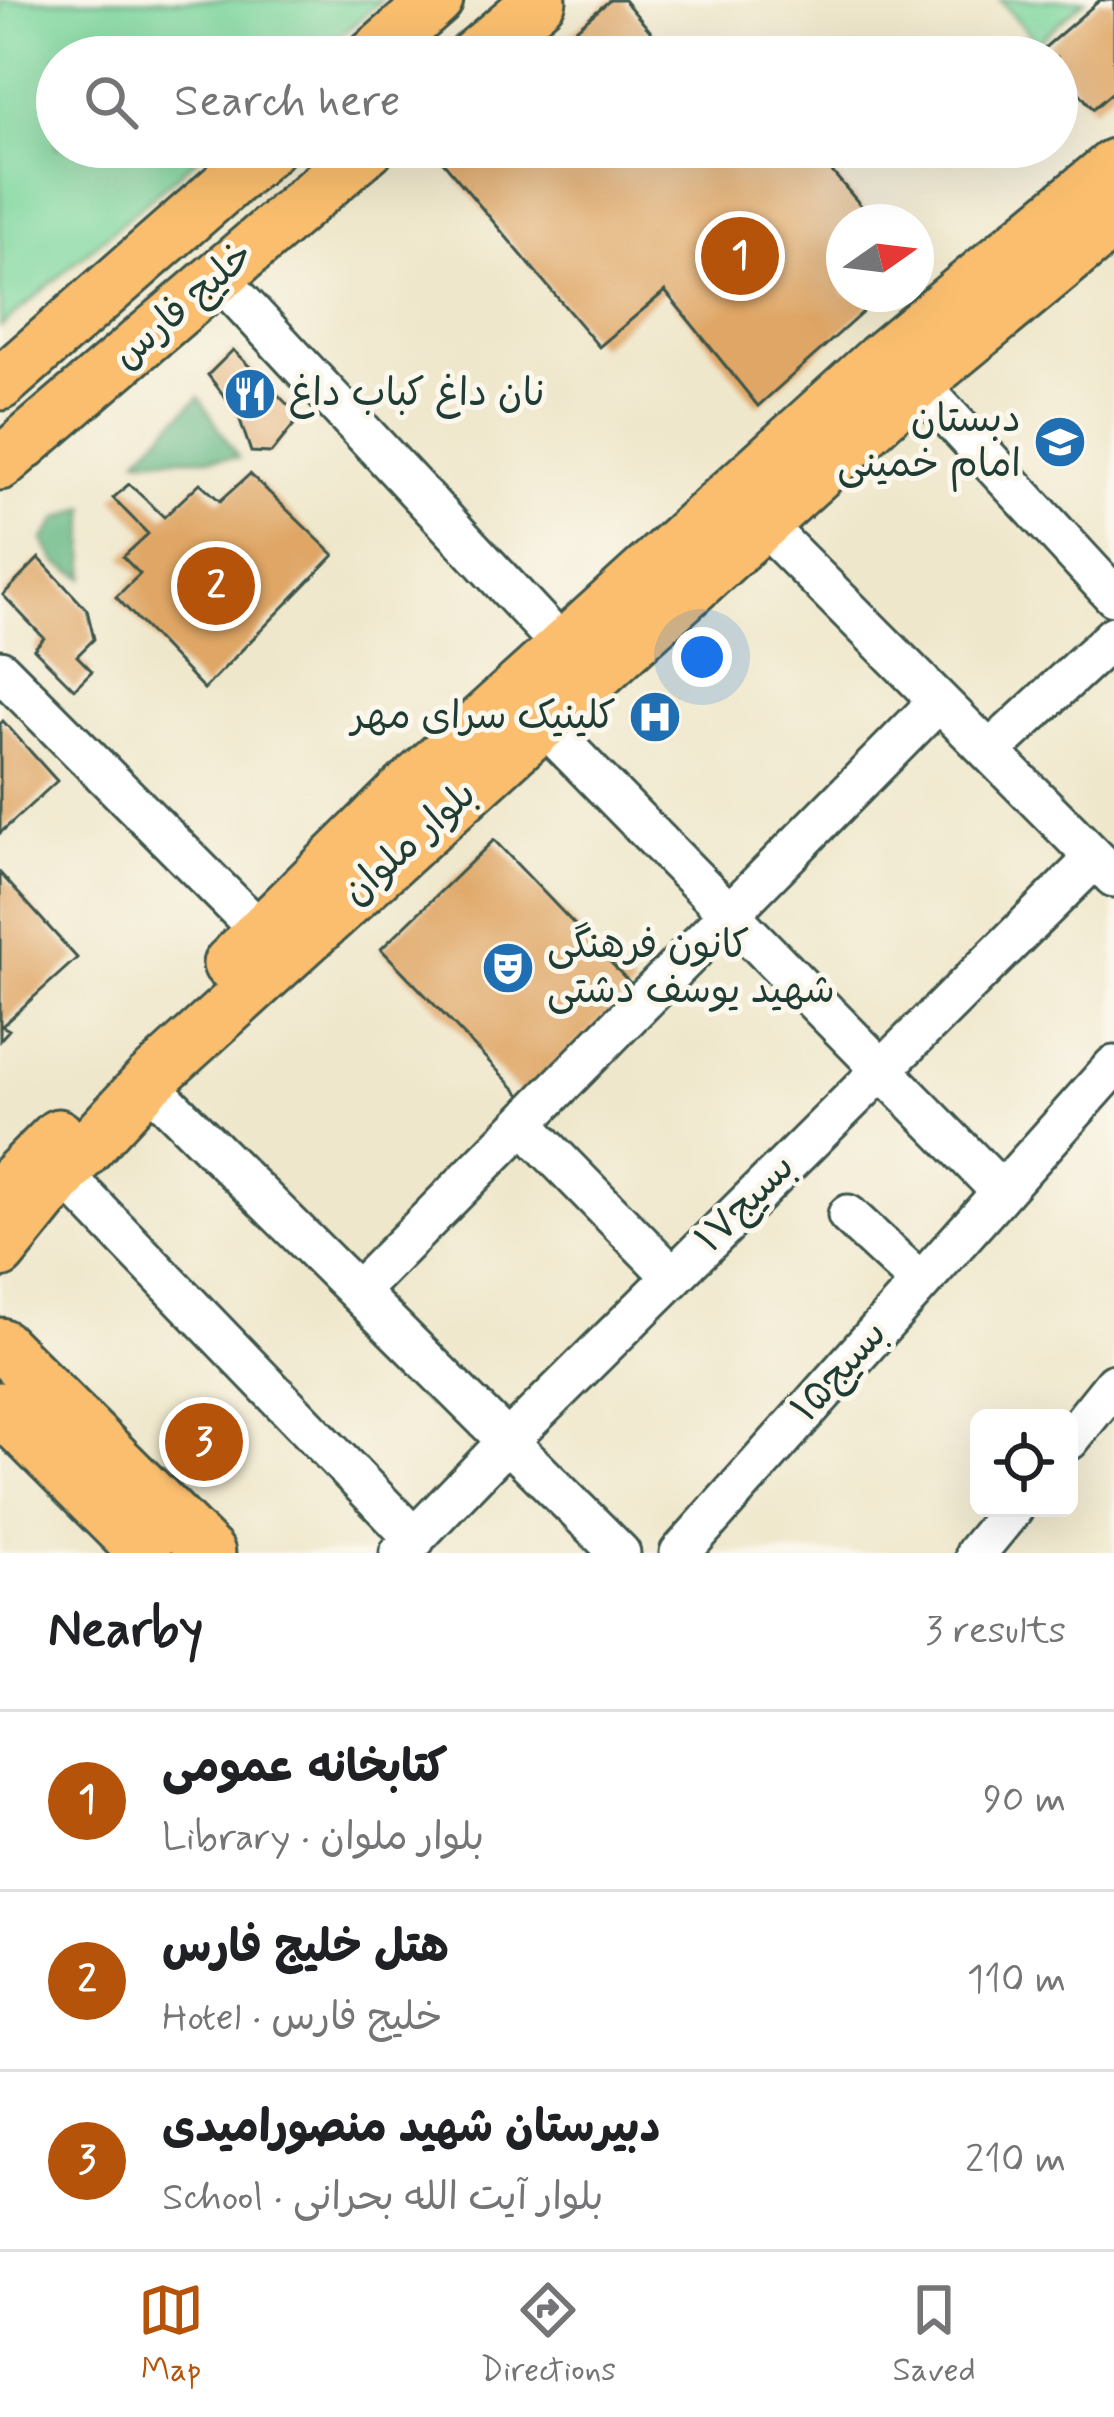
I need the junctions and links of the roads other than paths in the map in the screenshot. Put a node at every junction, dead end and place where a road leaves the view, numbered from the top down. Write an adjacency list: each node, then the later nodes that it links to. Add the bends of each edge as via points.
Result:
1 (437, 0): 3 (main road)
2 (540, 0): 4 (main road)
3 (396, 36)
4 (498, 36)
5 (1114, 165): 16 (main road, بلوار ملوان, via 880,359)
6 (246, 168): 11 (main road, خلیج فارس)
7 (345, 168): 9 (main road, خلیج فارس)
8 (1114, 220): 10 (main road, بلوار ملوان)
9 (218, 277): 12 (main road, خلیج فارس); 16 (street)
10 (918, 383): 13 (main road, بلوار ملوان); 14 (street)
11 (0, 384)
12 (0, 464)
13 (763, 524): 18 (street); 19 (main road, بلوار ملوان)
14 (1114, 596)
15 (1114, 636): 21 (street)
16 (563, 647): 20 (main road, بلوار ملوان)
17 (0, 670): 24 (street)
18 (939, 700): 21 (street); 23 (street)
19 (543, 724): 20 (main road, بلوار ملوان); 23 (street)
20 (486, 746): 24 (main road, بلوار ملوان, via 400,795); 27 (main road, بلوار ملوان)
21 (990, 751): 22 (street)
22 (1104, 867): 26 (street, بسیج۱۷)
23 (730, 915): 26 (street); 28 (street)
24 (261, 932): 31 (main road, بلوار ملوان)
25 (1114, 1066): 30 (street, بسیج۱۵)
26 (881, 1070): 30 (street); 34 (street, بسیج۱۷)
27 (147, 1083): 29 (main road, بلوار ملوان); 36 (street)
28 (523, 1124): 34 (street); 36 (street)
29 (63, 1174): 33 (main road, بلوار ملوان); 43 (street)
30 (1000, 1191): 35 (street, بسیج۱۵)
31 (0, 1192)
32 (848, 1215): 35 (street)
33 (0, 1252)
34 (673, 1277): 41 (street, بسیج۱۷)
35 (920, 1282): 47 (street, بسیج۱۵)
36 (358, 1291): 41 (street)
37 (0, 1344): 45 (main road)
38 (1114, 1384): 40 (street)
39 (0, 1408): 44 (main road)
40 (1078, 1429)
41 (509, 1440): 43 (street, بسیج۱۷); 46 (street)
42 (1006, 1517): 48 (street)
43 (407, 1546)
44 (145, 1553)
45 (209, 1553)
46 (620, 1553)
47 (680, 1553)
48 (976, 1553)

